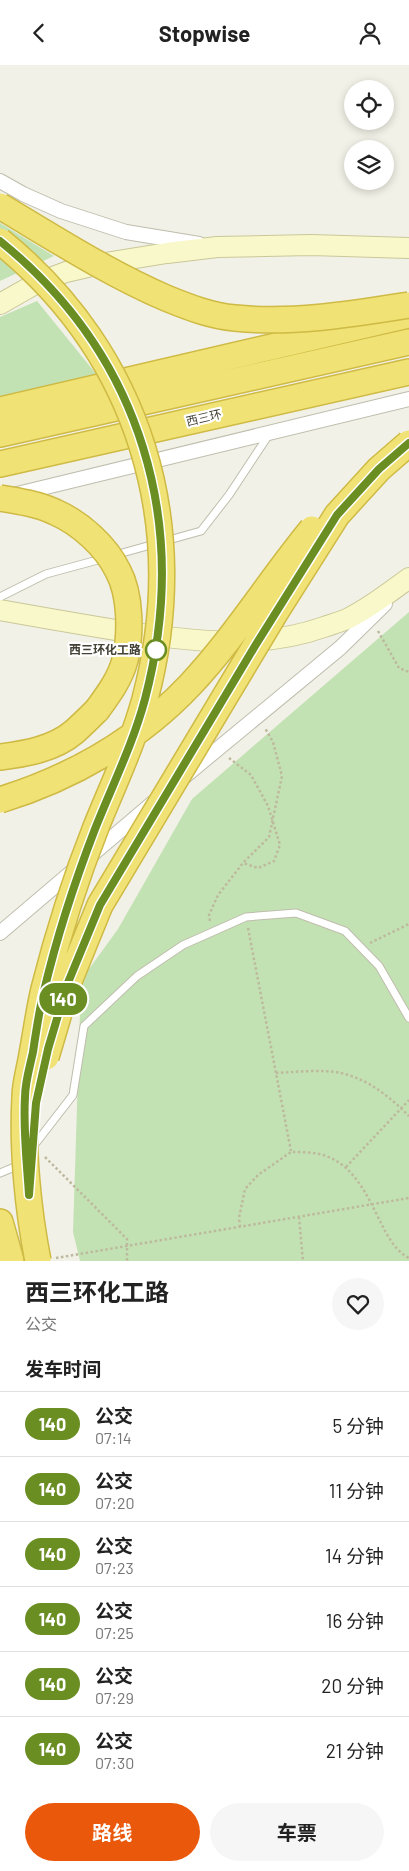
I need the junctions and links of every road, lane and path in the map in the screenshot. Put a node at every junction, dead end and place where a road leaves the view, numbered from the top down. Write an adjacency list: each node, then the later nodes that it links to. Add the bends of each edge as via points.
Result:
1 (0, 181): 4 (street, via 60,211 126,232)
2 (0, 206): 7 (highway, bridge, via 124,278 207,313 258,319 326,317)
3 (0, 241): 44 (highway, bridge, via 20,257 67,307 121,392 150,470 159,513 163,557 157,644 144,701 67,910 44,991 25,1095)
4 (217, 247): 5 (main road); 6 (main road, via 105,263 66,272 37,283)
5 (409, 248)
6 (0, 304)
7 (409, 305)
8 (409, 315): 12 (highway)
9 (409, 342): 15 (highway)
10 (409, 372): 17 (highway, 西三环)
11 (409, 399): 13 (street)
12 (0, 409)
13 (270, 432): 18 (street); 20 (lane, via 201,531 46,574)
14 (409, 433): 27 (highway, bridge, via 344,490 218,653 172,703 93,761 40,786)
15 (0, 434)
16 (409, 443): 44 (highway, bridge, via 379,469 337,515 100,905 67,985 48,1049 36,1103)
17 (0, 464)
18 (0, 498): 26 (highway, bridge, via 56,512 80,527 106,551 119,572 130,623 125,661 98,710 73,733 46,747 21,755)
19 (409, 579): 21 (main road, via 348,619 282,639 252,642 173,638); 22 (street)
20 (0, 597)
21 (0, 609)
22 (371, 618): 23 (path, via 399,668); 24 (street)
23 (409, 673)
24 (258, 716): 25 (street); 28 (path, via 273,742 282,776)
25 (218, 749): 28 (path, via 251,775); 32 (street)
26 (0, 757)
27 (0, 800)
28 (273, 819): 29 (path, via 269,837); 29 (path, via 280,845 274,861 258,868)
29 (243, 863): 33 (path, via 218,895 209,915)
30 (246, 917): 33 (lane); 34 (lane, via 296,913 345,931); 36 (path)
31 (409, 924): 34 (path)
32 (0, 933)
33 (211, 933): 43 (lane, via 183,945 137,976 84,1026 73,1095 17,1166)
34 (360, 947): 35 (lane, via 379,967)
35 (409, 1017)
36 (276, 1073): 38 (path, via 341,1073 376,1087); 40 (path)
37 (409, 1100): 38 (path)
38 (401, 1108): 39 (path); 42 (path)
39 (409, 1116)
40 (291, 1152): 42 (path, via 326,1156); 49 (path, via 258,1175 246,1189)
41 (41, 1153): 50 (path, via 127,1239)
42 (346, 1167): 46 (path, via 361,1185)
43 (0, 1173)
44 (29, 1195): 52 (highway, bridge, via 32,1228)
45 (409, 1198): 46 (path)
46 (371, 1205): 47 (path); 51 (path, via 388,1237 402,1255)
47 (299, 1217): 49 (path); 55 (path)
48 (0, 1222): 53 (highway)
49 (240, 1227): 50 (path)
50 (127, 1246): 52 (path); 54 (path)
51 (409, 1257)
52 (47, 1259)
53 (11, 1261)
54 (127, 1261)
55 (303, 1261)

